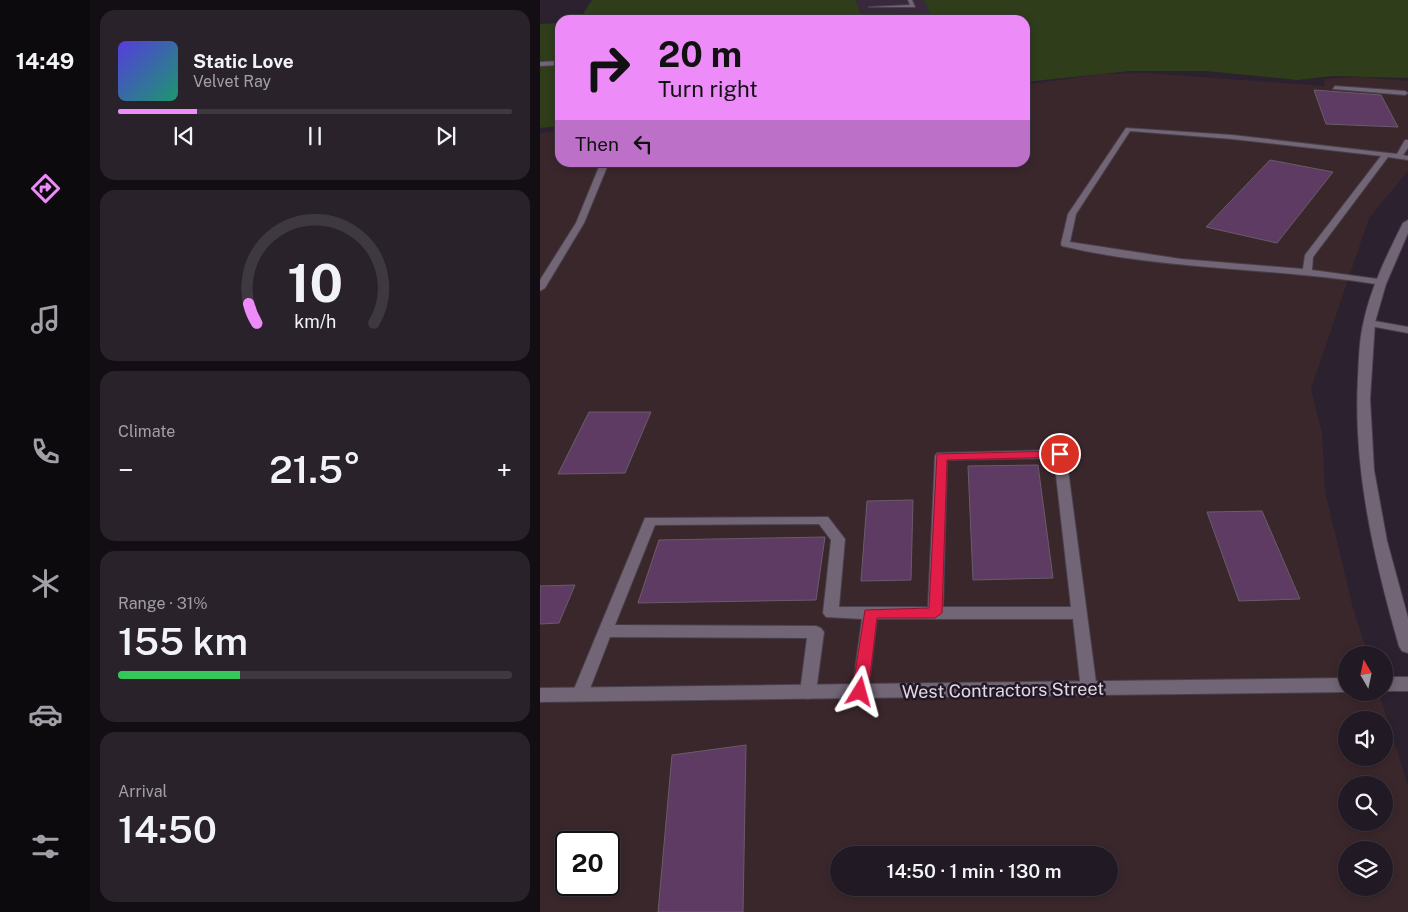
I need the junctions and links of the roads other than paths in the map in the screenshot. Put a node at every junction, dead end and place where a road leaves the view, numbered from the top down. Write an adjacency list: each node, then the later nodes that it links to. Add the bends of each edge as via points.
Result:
1 (910, 0): 2 (lane, via 913,6)
2 (871, 7)
3 (555, 63): 4 (street)
4 (540, 64)
5 (1335, 88): 6 (lane)
6 (1407, 93): 7 (lane)
7 (1408, 101)
8 (1408, 142): 10 (lane)
9 (1386, 155): 10 (lane); 13 (lane, via 1308,257); 13 (lane, via 1128,129 1072,214 1066,244 1218,266)
10 (1404, 157)
11 (603, 167): 15 (lane, via 580,223)
12 (1408, 223): 14 (street)
13 (1307, 271): 14 (lane)
14 (1382, 282): 16 (street)
15 (540, 288)
16 (1369, 323): 17 (lane); 24 (street, via 1362,403 1368,479 1386,576)
17 (1408, 330)
18 (831, 613): 19 (lane); 22 (lane, via 838,539 822,520 650,521); 23 (lane)
19 (870, 613): 20 (lane); 30 (lane)
20 (935, 613): 21 (lane); 21 (lane, via 941,456 1060,454)
21 (1080, 614): 28 (lane)
22 (605, 631): 23 (lane); 32 (lane)
23 (816, 632): 29 (lane)
24 (1408, 646)
25 (1393, 684): 26 (street)
26 (1408, 684)
27 (1338, 685): 28 (street, West Contractors Street)
28 (1089, 690): 30 (street, West Contractors Street)
29 (808, 692): 30 (street, West Contractors Street); 32 (street, West Contractors Street)
30 (860, 692)
31 (540, 694): 32 (street, West Contractors Street)
32 (580, 694)

